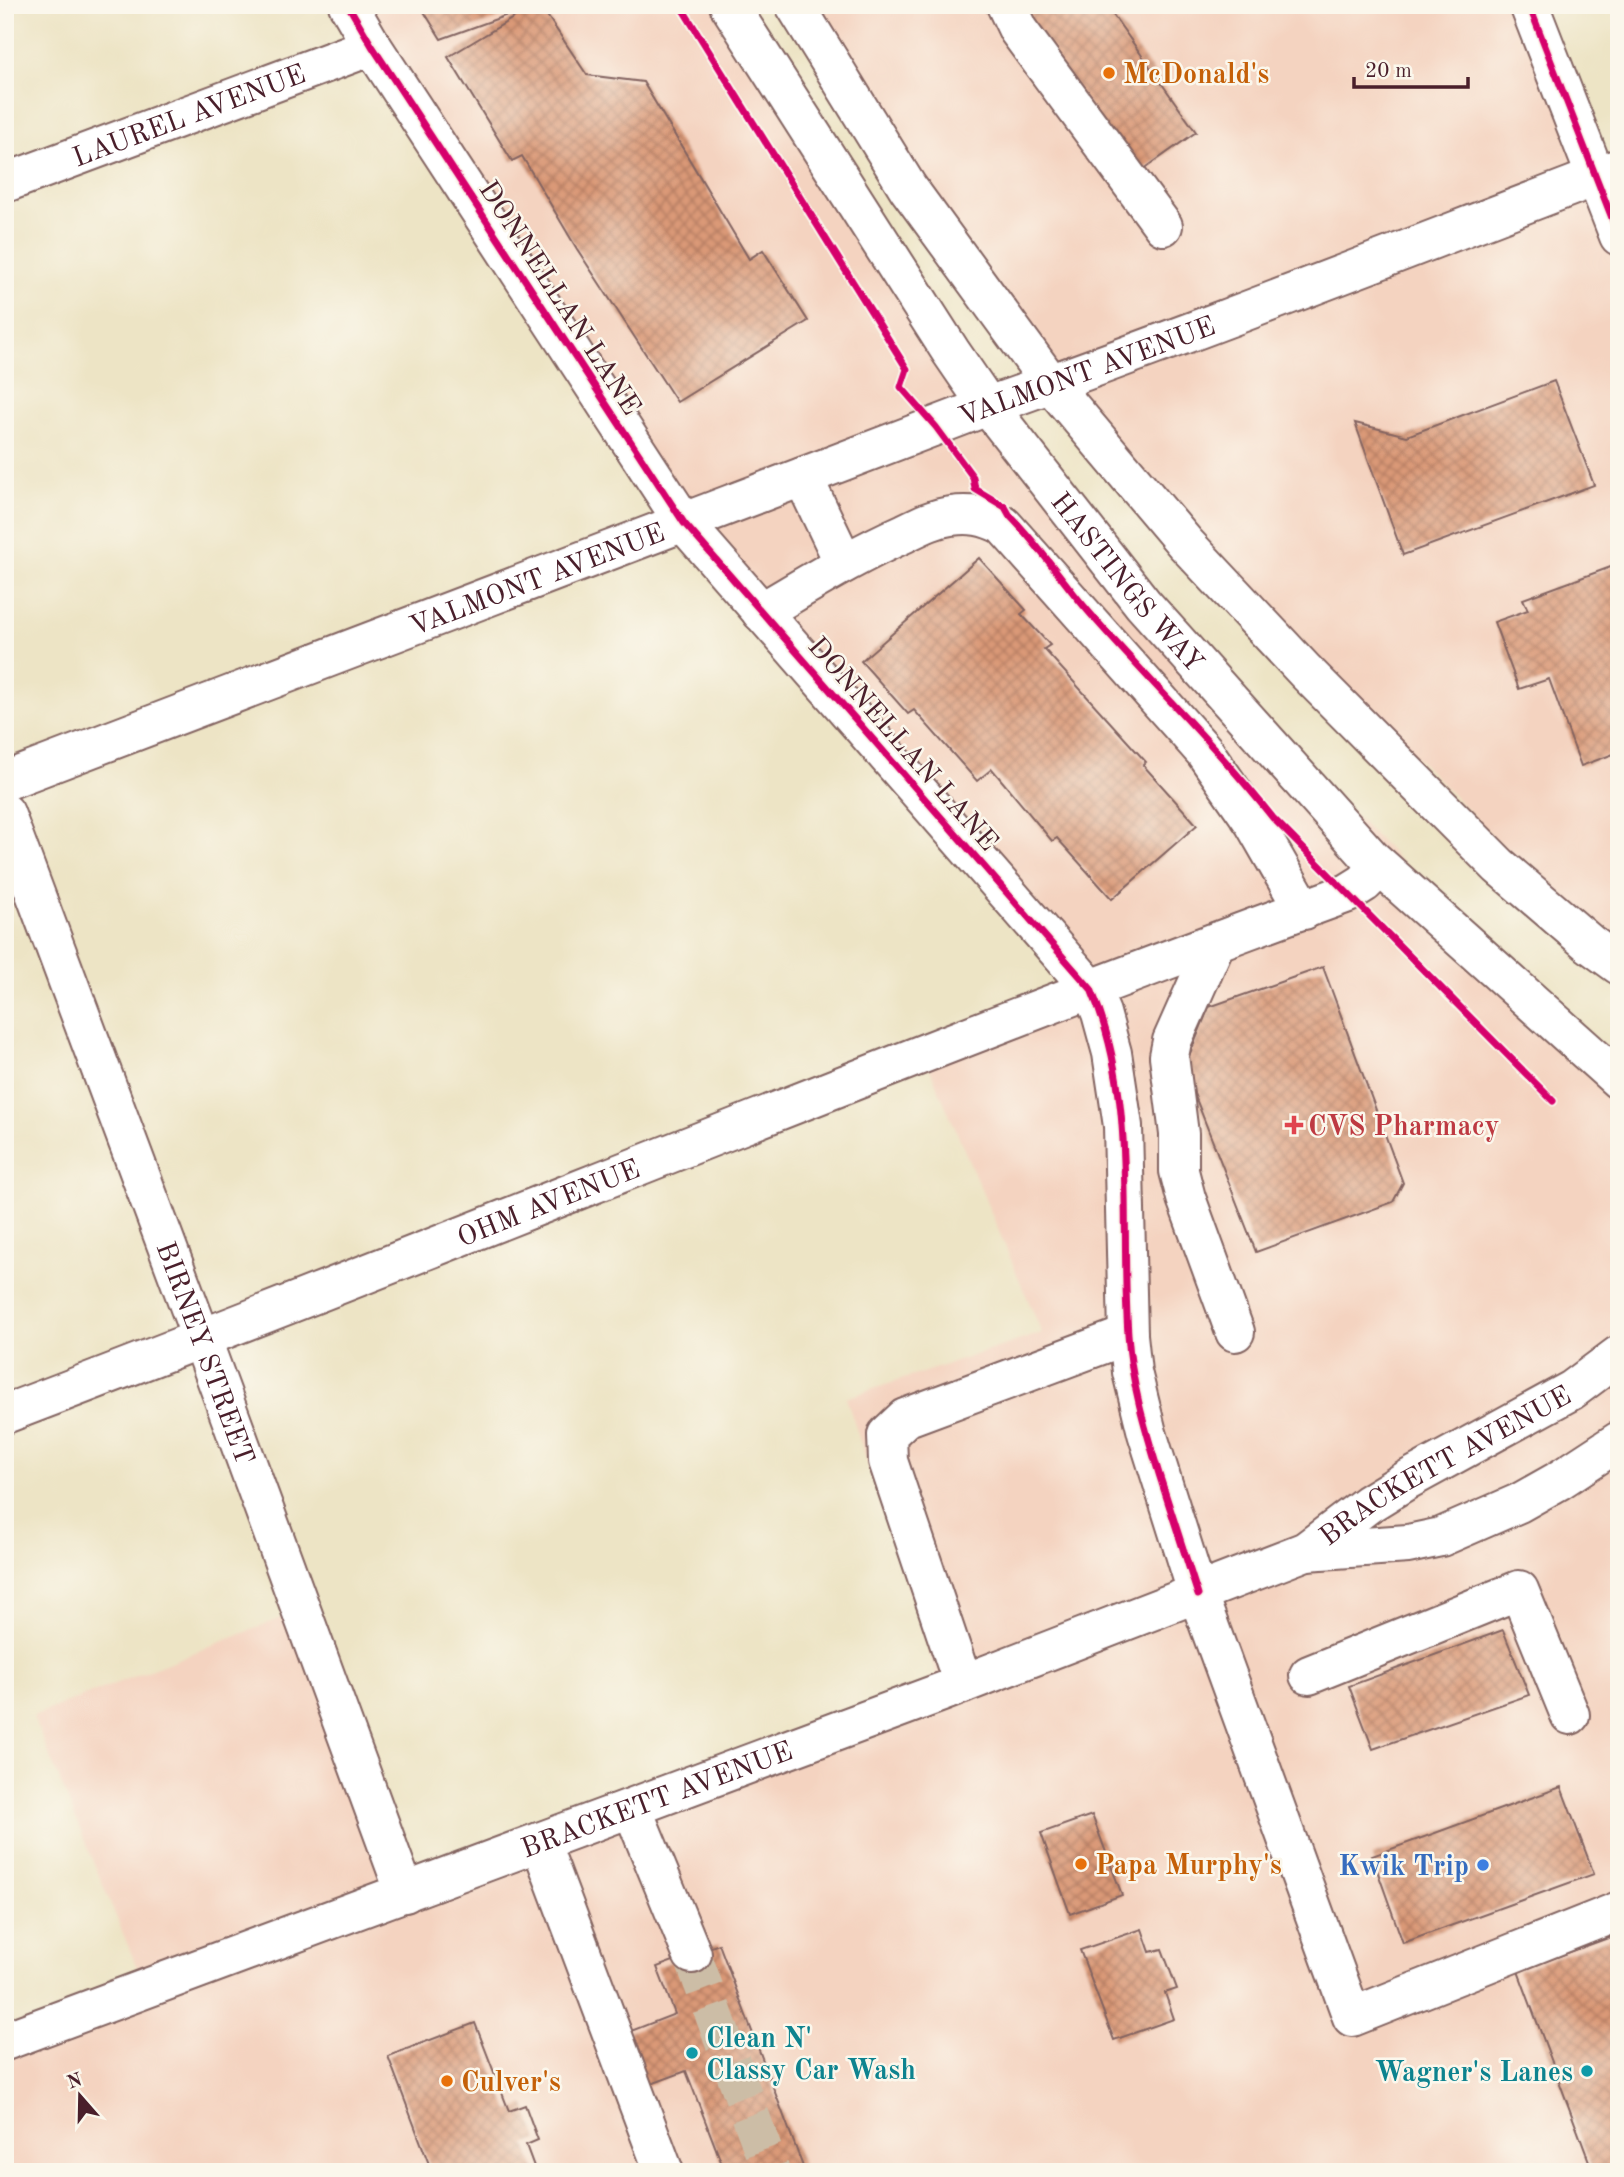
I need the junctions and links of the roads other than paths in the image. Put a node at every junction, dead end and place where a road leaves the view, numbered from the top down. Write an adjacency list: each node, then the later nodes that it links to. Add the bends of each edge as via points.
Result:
1 (348, 5): 6 (street, DONNELLAN LANE)
2 (729, 5): 12 (street, HASTINGS WAY)
3 (795, 5): 11 (street, via 908,188)
4 (1006, 5): 9 (street, via 1018,30)
5 (1529, 5): 7 (street)
6 (372, 46): 8 (street, LAUREL AVENUE); 14 (street, DONNELLAN LANE)
7 (1607, 172): 10 (street); 11 (street, VALMONT AVENUE)
8 (5, 183)
9 (1163, 226)
10 (1619, 236)
11 (1051, 384): 12 (street, VALMONT AVENUE); 22 (street, via 1185,543 1332,700 1499,866)
12 (988, 406): 13 (street, VALMONT AVENUE); 19 (street, HASTINGS WAY, via 1143,604)
13 (803, 477): 14 (street, VALMONT AVENUE); 15 (street)
14 (684, 523): 16 (street, DONNELLAN LANE); 17 (street, VALMONT AVENUE)
15 (844, 563): 16 (street); 20 (street, via 948,516 987,517 1003,525 1204,751 1248,813)
16 (761, 612): 23 (street, DONNELLAN LANE)
17 (5, 781)
18 (5, 813): 29 (street, BIRNEY STREET)
19 (1380, 867): 20 (street, OHM AVENUE, via 1348,893); 24 (street, HASTINGS WAY)
20 (1304, 910): 21 (street, OHM AVENUE)
21 (1216, 943): 23 (street, OHM AVENUE); 27 (street, via 1169,1056 1186,1198)
22 (1619, 965)
23 (1091, 989): 28 (street, DONNELLAN LANE, via 1112,1053 1124,1126); 29 (street, OHM AVENUE)
24 (1556, 1024): 25 (street, HASTINGS WAY); 26 (street)
25 (1619, 1080)
26 (1619, 1104)
27 (1235, 1332)
28 (1128, 1335): 36 (street, DONNELLAN LANE, via 1147,1433); 38 (street, via 905,1418 887,1435 888,1461)
29 (202, 1340): 33 (street, OHM AVENUE); 42 (street, BIRNEY STREET)
30 (1619, 1343): 32 (street)
31 (1619, 1355): 32 (street, BRACKETT AVENUE)
32 (1572, 1390): 35 (street, BRACKETT AVENUE, via 1407,1480)
33 (5, 1414)
34 (1619, 1441): 35 (street, BRACKETT AVENUE, via 1530,1497 1441,1537 1408,1544)
35 (1306, 1551): 36 (street, BRACKETT AVENUE)
36 (1198, 1595): 38 (street, BRACKETT AVENUE); 43 (street, DONNELLAN LANE, via 1352,2017)
37 (1309, 1675): 39 (street, via 1519,1590)
38 (963, 1684): 40 (street, BRACKETT AVENUE)
39 (1570, 1715)
40 (632, 1808): 41 (street, BRACKETT AVENUE); 44 (street)
41 (540, 1842): 42 (street, BRACKETT AVENUE); 46 (street)
42 (405, 1893): 45 (street, BRACKETT AVENUE)
43 (1619, 1911)
44 (692, 1954)
45 (5, 2041)
46 (664, 2172)

